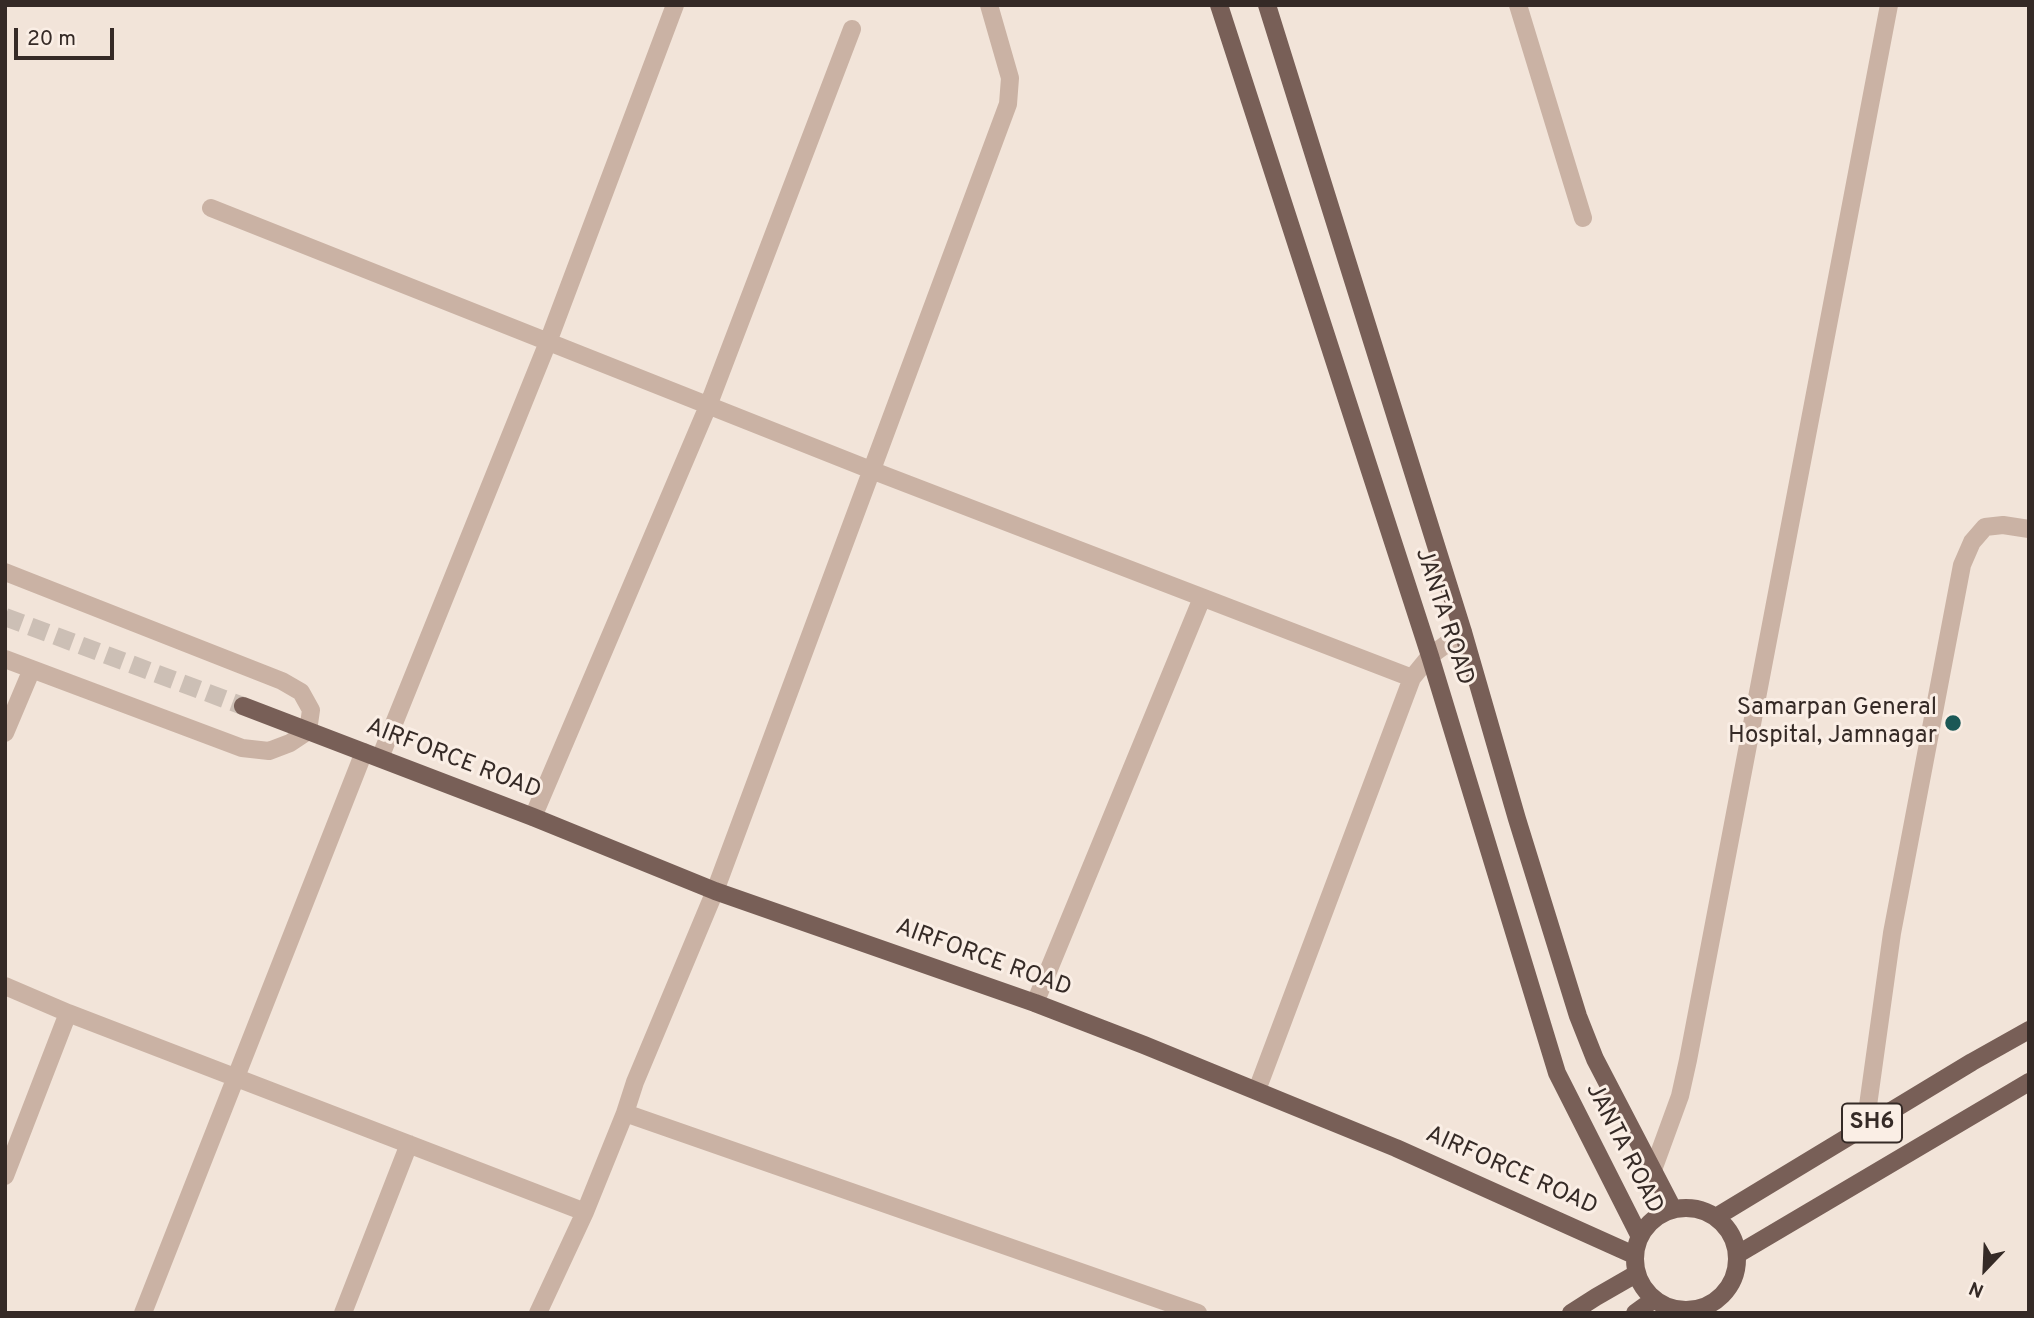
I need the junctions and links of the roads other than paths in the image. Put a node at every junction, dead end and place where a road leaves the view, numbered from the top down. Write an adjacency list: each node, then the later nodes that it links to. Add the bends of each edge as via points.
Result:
1 (675, 5): 10 (street)
2 (989, 5): 12 (street, via 1010,78 1009,104)
3 (1219, 5): 17 (main road, JANTA ROAD)
4 (1267, 5): 16 (main road, JANTA ROAD)
5 (1517, 5): 9 (street)
6 (1889, 5): 37 (street, via 1688,1060)
7 (852, 30): 11 (street)
8 (211, 208): 10 (street)
9 (1583, 218)
10 (548, 342): 11 (street); 24 (street)
11 (708, 406): 12 (street); 25 (street)
12 (871, 470): 15 (street); 26 (street)
13 (2029, 529): 35 (street, via 1985,527 1962,565 1892,933)
14 (5, 572): 22 (street, via 282,681 301,692 311,710)
15 (1202, 598): 20 (street); 28 (street)
16 (1463, 632): 17 (street); 37 (main road, JANTA ROAD, via 1578,1016 1595,1059)
17 (1430, 656): 20 (street); 42 (main road, JANTA ROAD, via 1557,1073)
18 (5, 659): 19 (street)
19 (32, 669): 22 (street, via 242,748 269,751); 23 (street)
20 (1412, 678): 33 (street)
21 (243, 706): 22 (main road, AIRFORCE ROAD)
22 (308, 731): 24 (main road, AIRFORCE ROAD)
23 (5, 733)
24 (372, 755): 25 (main road, AIRFORCE ROAD); 31 (street)
25 (533, 817): 26 (main road, AIRFORCE ROAD)
26 (715, 891): 28 (main road, AIRFORCE ROAD); 34 (street)
27 (5, 986): 29 (street)
28 (1035, 1003): 33 (main road, AIRFORCE ROAD)
29 (68, 1013): 31 (street); 38 (street)
30 (2029, 1030): 35 (main road, SH6)
31 (236, 1077): 36 (street); 48 (street)
32 (2029, 1082): 43 (main road, SH6)
33 (1257, 1090): 44 (main road, AIRFORCE ROAD)
34 (625, 1113): 40 (street); 51 (street)
35 (1865, 1127): 41 (main road, SH6)
36 (409, 1144): 40 (street); 49 (street)
37 (1653, 1170): 39 (main road, JANTA ROAD)
38 (5, 1176)
39 (1673, 1209): 41 (main road, via 1695,1208); 42 (main road, via 1653,1219)
40 (585, 1212): 50 (street)
41 (1716, 1217): 43 (main road, via 1730,1233)
42 (1639, 1235): 44 (main road)
43 (1738, 1254): 47 (main road, via 1734,1278)
44 (1634, 1255): 45 (main road)
45 (1636, 1275): 46 (main road); 52 (main road)
46 (1653, 1300): 47 (main road, via 1669,1308); 53 (main road)
47 (1706, 1310)
48 (143, 1313)
49 (343, 1313)
50 (538, 1313)
51 (1198, 1313)
52 (1571, 1313)
53 (1635, 1313)

